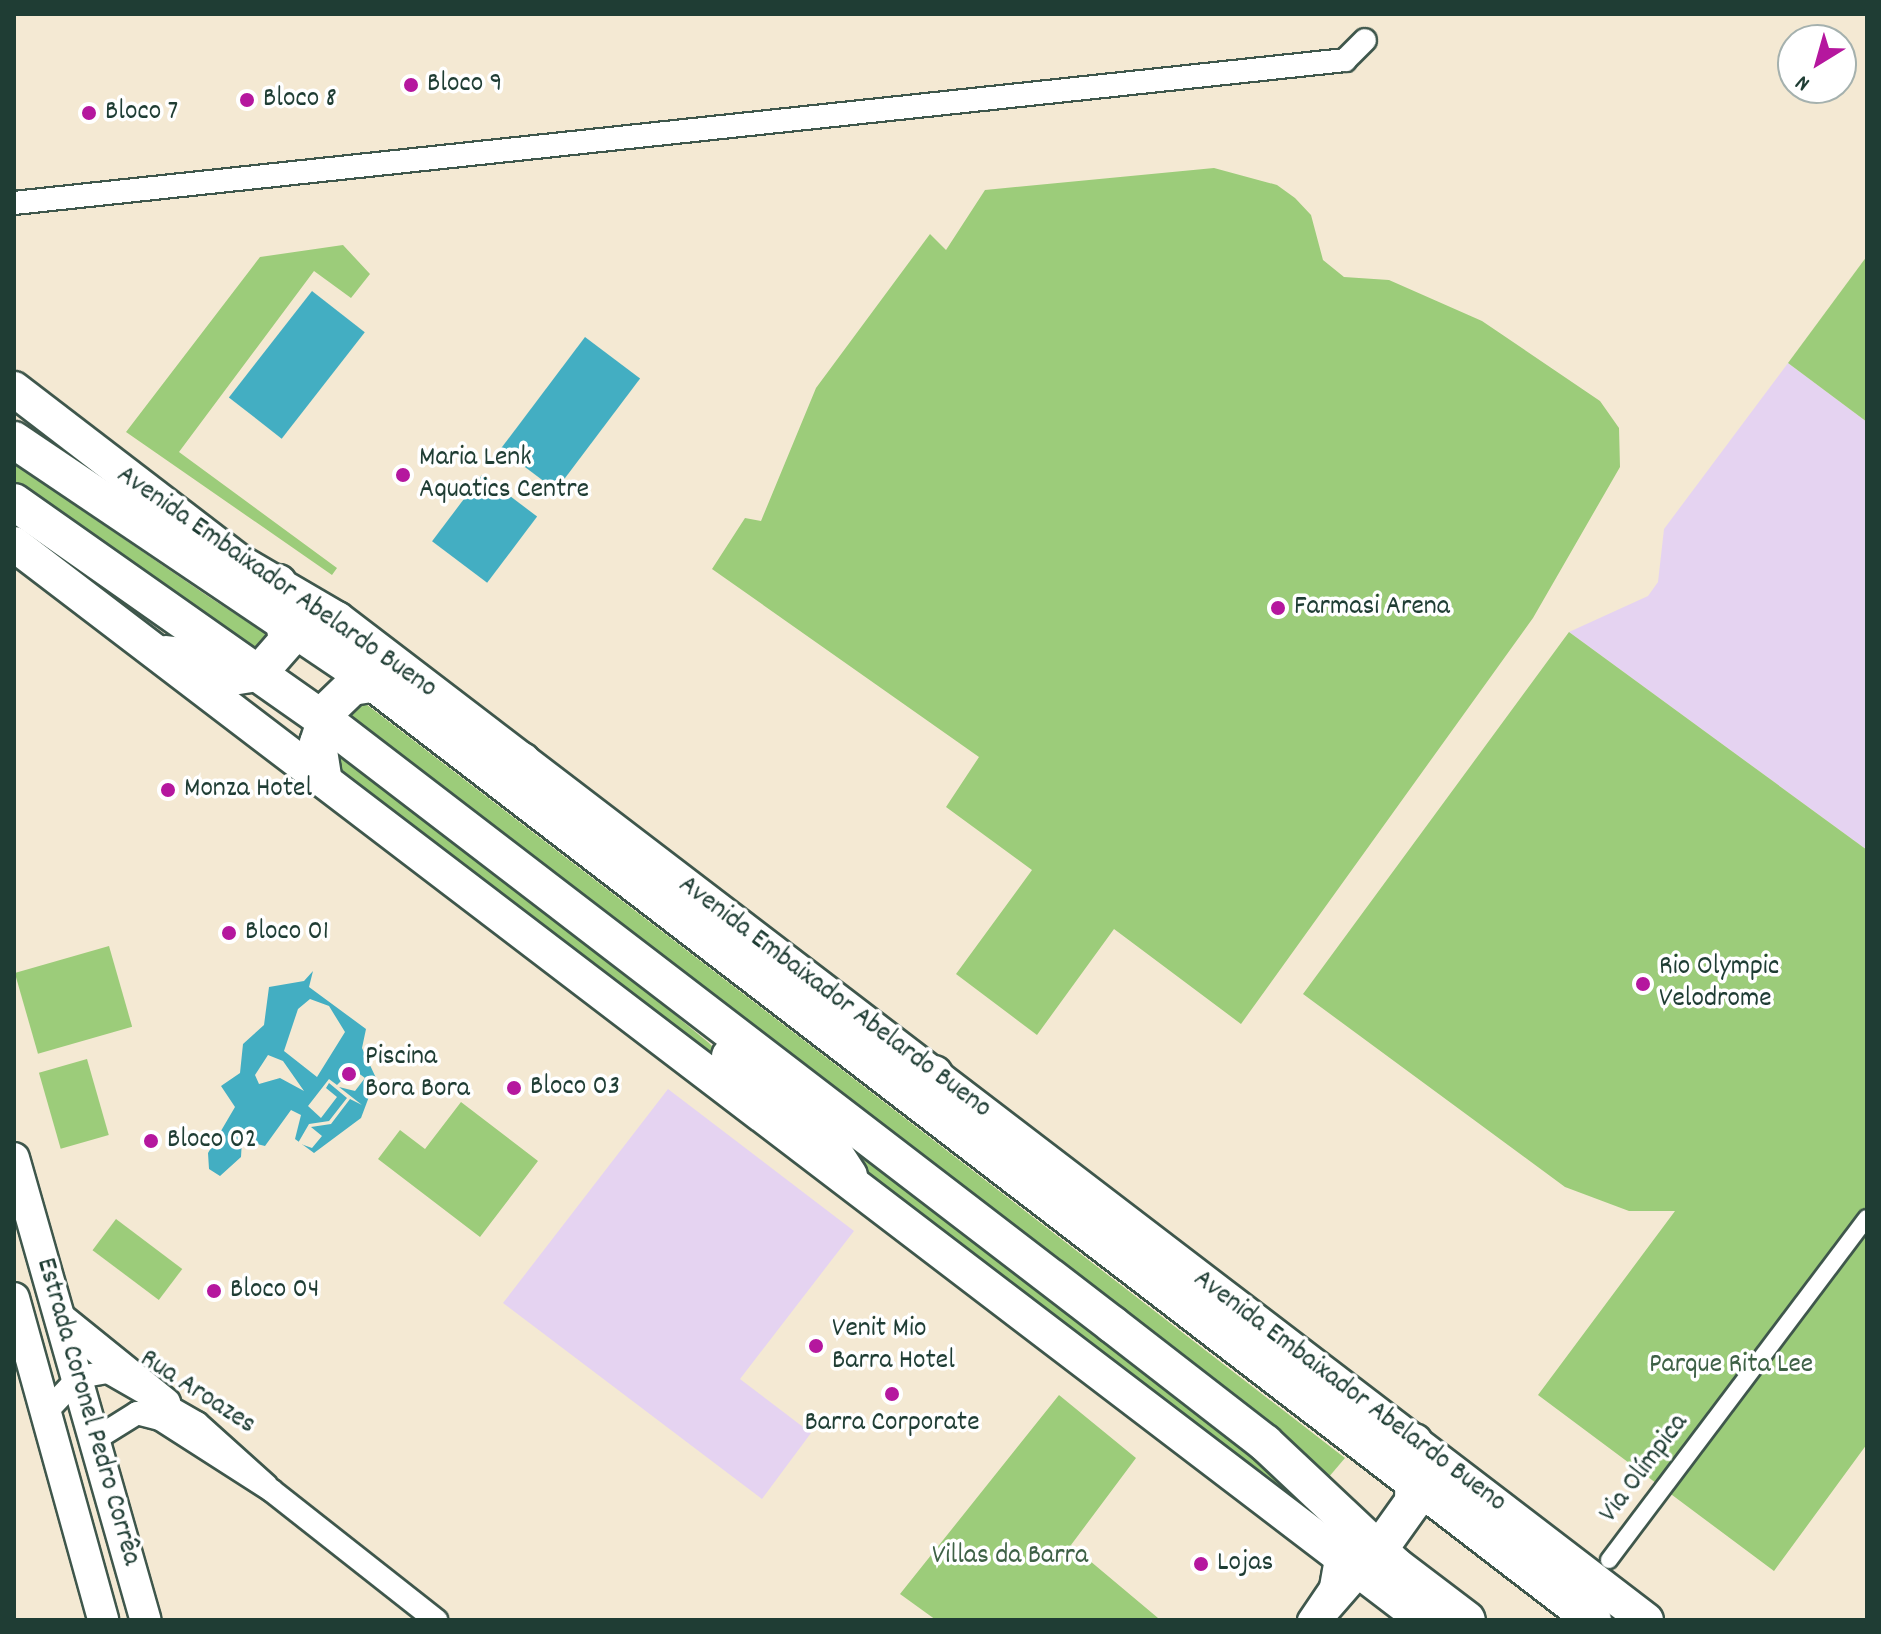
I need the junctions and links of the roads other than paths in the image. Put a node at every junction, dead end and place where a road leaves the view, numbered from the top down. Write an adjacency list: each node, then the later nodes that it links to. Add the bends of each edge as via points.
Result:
1 (1365, 40): 2 (street, via 1345,60)
2 (14, 203)
3 (14, 389): 7 (main road, Avenida Embaixador Abelardo Bueno, via 150,496)
4 (14, 440): 8 (highway, Avenida Embaixador Abelardo Bueno)
5 (14, 502): 10 (highway)
6 (14, 544): 9 (main road)
7 (278, 583): 8 (highway); 13 (main road, Avenida Embaixador Abelardo Bueno, via 337,619)
8 (288, 625): 10 (highway, via 283,650); 11 (highway, Avenida Embaixador Abelardo Bueno)
9 (166, 654): 10 (highway, via 183,655 226,678); 14 (main road)
10 (259, 673): 12 (highway)
11 (371, 681): 12 (highway, via 342,694); 13 (highway, via 410,690 489,751); 22 (highway, Avenida Embaixador Abelardo Bueno)
12 (323, 719): 14 (highway); 15 (highway)
13 (522, 761): 16 (main road, Avenida Embaixador Abelardo Bueno)
14 (323, 776): 18 (main road)
15 (550, 896): 18 (highway, via 831,1148); 30 (highway, via 1254,1434)
16 (934, 1074): 22 (highway, via 952,1104 1168,1282); 27 (main road, Avenida Embaixador Abelardo Bueno)
17 (14, 1158): 21 (main road, Estrada Coronel Pedro Corrêa)
18 (849, 1176): 30 (main road)
19 (1867, 1218): 31 (street, Via Olímpica)
20 (14, 1298): 25 (main road, Estrada Coronel Pedro Corrêa)
21 (61, 1319): 23 (main road, Estrada Coronel Pedro Corrêa); 24 (main road)
22 (1204, 1322): 28 (highway, Avenida Embaixador Abelardo Bueno)
23 (79, 1377): 24 (street, Rua Aroazes, via 108,1372); 25 (street); 26 (main road, Estrada Coronel Pedro Corrêa)
24 (165, 1403): 29 (street, Rua Aroazes, via 247,1463)
25 (47, 1411): 32 (main road, Estrada Coronel Pedro Corrêa)
26 (97, 1438): 29 (street, Rua Aroazes, via 120,1419 147,1413); 33 (main road, Estrada Coronel Pedro Corrêa)
27 (1414, 1442): 28 (highway); 40 (main road, Avenida Embaixador Abelardo Bueno)
28 (1418, 1487): 30 (highway); 39 (highway, Avenida Embaixador Abelardo Bueno)
29 (270, 1489): 34 (street, Rua Aroazes)
30 (1359, 1558): 35 (street); 36 (street); 37 (main road); 38 (highway)
31 (1609, 1560)
32 (103, 1620)
33 (146, 1620)
34 (436, 1620)
35 (1309, 1620)
36 (1321, 1620)
37 (1424, 1620)
38 (1467, 1620)
39 (1593, 1620)
40 (1646, 1620)

